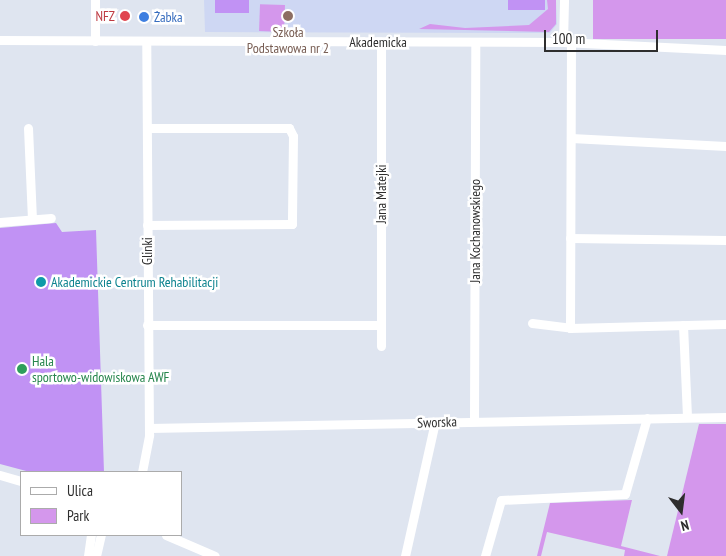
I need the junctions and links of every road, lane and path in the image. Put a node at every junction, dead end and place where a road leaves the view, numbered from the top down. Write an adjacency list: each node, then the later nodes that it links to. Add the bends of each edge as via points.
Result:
1 (95, 0): 4 (street)
2 (564, 0): 8 (street)
3 (0, 40): 4 (street, Akademicka)
4 (95, 41): 5 (street, Akademicka)
5 (146, 42): 6 (street, Akademicka); 11 (street, Glinki)
6 (381, 42): 7 (street, Akademicka); 23 (street, Jana Matejki)
7 (476, 42): 8 (street, Akademicka); 30 (street, Jana Kochanowskiego)
8 (567, 42): 9 (street, Akademicka); 12 (street)
9 (726, 50)
10 (28, 128): 15 (street)
11 (147, 128): 17 (street, Glinki); 17 (street, via 289,128 292,224)
12 (570, 138): 13 (street); 18 (street)
13 (726, 146)
14 (51, 218): 15 (street)
15 (32, 219): 16 (street)
16 (0, 222)
17 (147, 225): 22 (street, Glinki)
18 (570, 238): 19 (street); 25 (street)
19 (726, 240)
20 (532, 323): 25 (street)
21 (726, 324): 24 (street)
22 (147, 325): 23 (street); 32 (street, Glinki)
23 (381, 325): 26 (street, Jana Matejki)
24 (683, 325): 25 (street); 28 (street)
25 (570, 328)
26 (381, 346)
27 (726, 416): 28 (street, Sworska)
28 (687, 417): 29 (street, Sworska)
29 (647, 418): 30 (street, Sworska); 45 (street, via 625,494 501,500)
30 (474, 421): 31 (street, Sworska)
31 (435, 422): 32 (street, Sworska); 44 (street)
32 (149, 428): 33 (street, Glinki)
33 (145, 459): 34 (street); 35 (street, Glinki)
34 (135, 471)
35 (142, 471)
36 (0, 475): 37 (street)
37 (20, 480)
38 (91, 536): 41 (street)
39 (101, 536): 42 (street)
40 (168, 536): 43 (street)
41 (88, 556)
42 (96, 556)
43 (215, 556)
44 (405, 556)
45 (485, 556)

